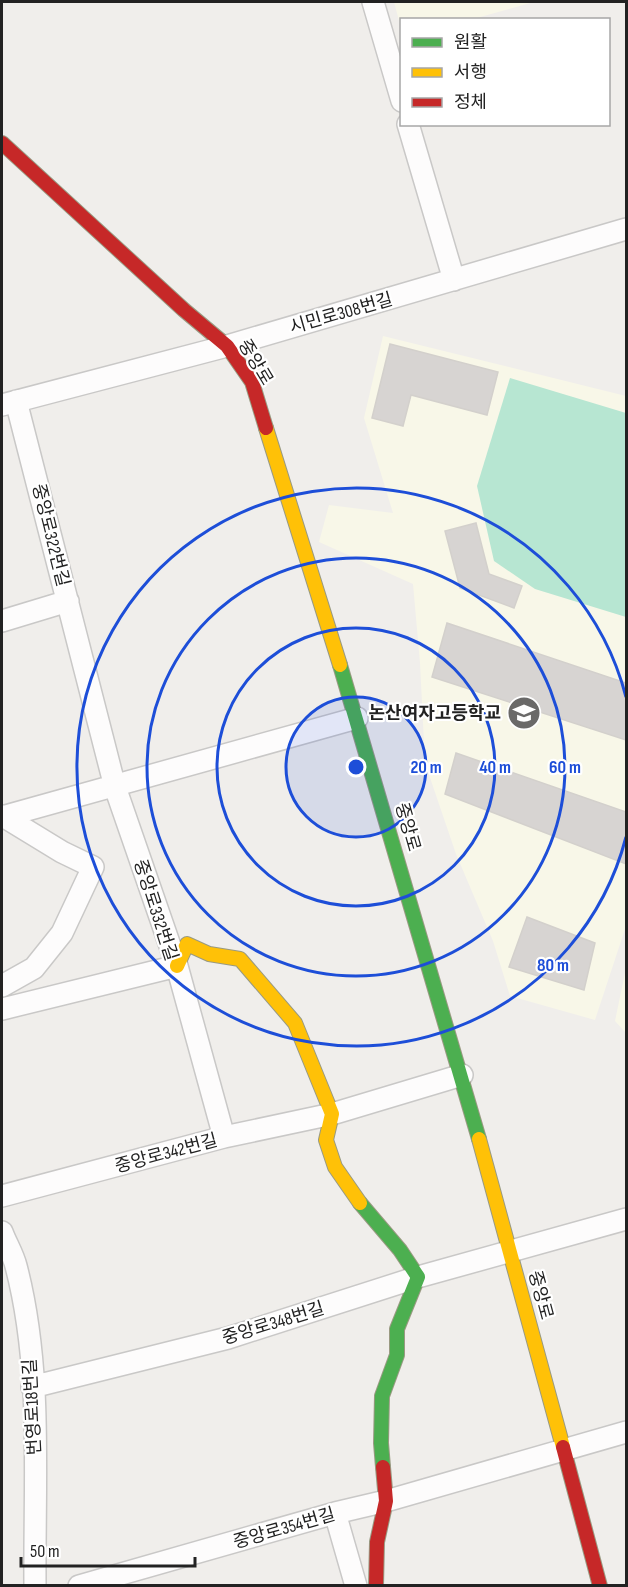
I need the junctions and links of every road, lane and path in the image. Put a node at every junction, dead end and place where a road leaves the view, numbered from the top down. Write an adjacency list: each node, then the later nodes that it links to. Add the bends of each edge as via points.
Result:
1 (373, 2): 2 (street)
2 (400, 94)
3 (409, 126): 6 (street)
4 (2, 143): 7 (street, 중앙로)
5 (627, 229): 6 (street, 시민로308번길)
6 (454, 280): 7 (street, 시민로308번길)
7 (227, 346): 8 (street, 중앙로322번길); 11 (street, 중앙로, via 252,382)
8 (9, 403): 9 (street, 중앙로322번길)
9 (68, 602): 10 (street, 중앙로322번길); 12 (street, 중앙로332번길)
10 (2, 621)
11 (357, 718): 12 (street); 17 (street, 중앙로)
12 (115, 787): 13 (street); 14 (street, 중앙로332번길)
13 (2, 816): 15 (street, via 93,867 62,933 34,968)
14 (177, 966): 16 (street, 중앙로332번길); 18 (street, via 187,944 209,954 240,959 295,1023); 19 (street)
15 (2, 986)
16 (2, 1009)
17 (462, 1075): 18 (street, 중앙로342번길); 23 (street, 중앙로)
18 (332, 1114): 19 (street, 중앙로342번길); 24 (street, via 326,1140 335,1167)
19 (224, 1137): 20 (street, 중앙로342번길)
20 (2, 1196)
21 (627, 1219): 23 (street, 중앙로348번길)
22 (2, 1232): 25 (street, 번영로18번길, via 15,1264 27,1321)
23 (511, 1252): 24 (street, 중앙로348번길); 27 (street, 중앙로)
24 (418, 1277): 25 (street, 중앙로348번길, via 228,1338); 28 (street, via 397,1329 397,1355 382,1396)
25 (32, 1387): 30 (street, 번영로18번길)
26 (627, 1432): 27 (street, 중앙로354번길)
27 (563, 1451): 28 (street, 중앙로354번길); 34 (street, 중앙로)
28 (386, 1501): 29 (street, 중앙로354번길); 33 (street, via 377,1542)
29 (335, 1513): 31 (street, 중앙로354번길); 32 (street)
30 (35, 1586)
31 (79, 1586)
32 (356, 1586)
33 (376, 1586)
34 (600, 1586)

